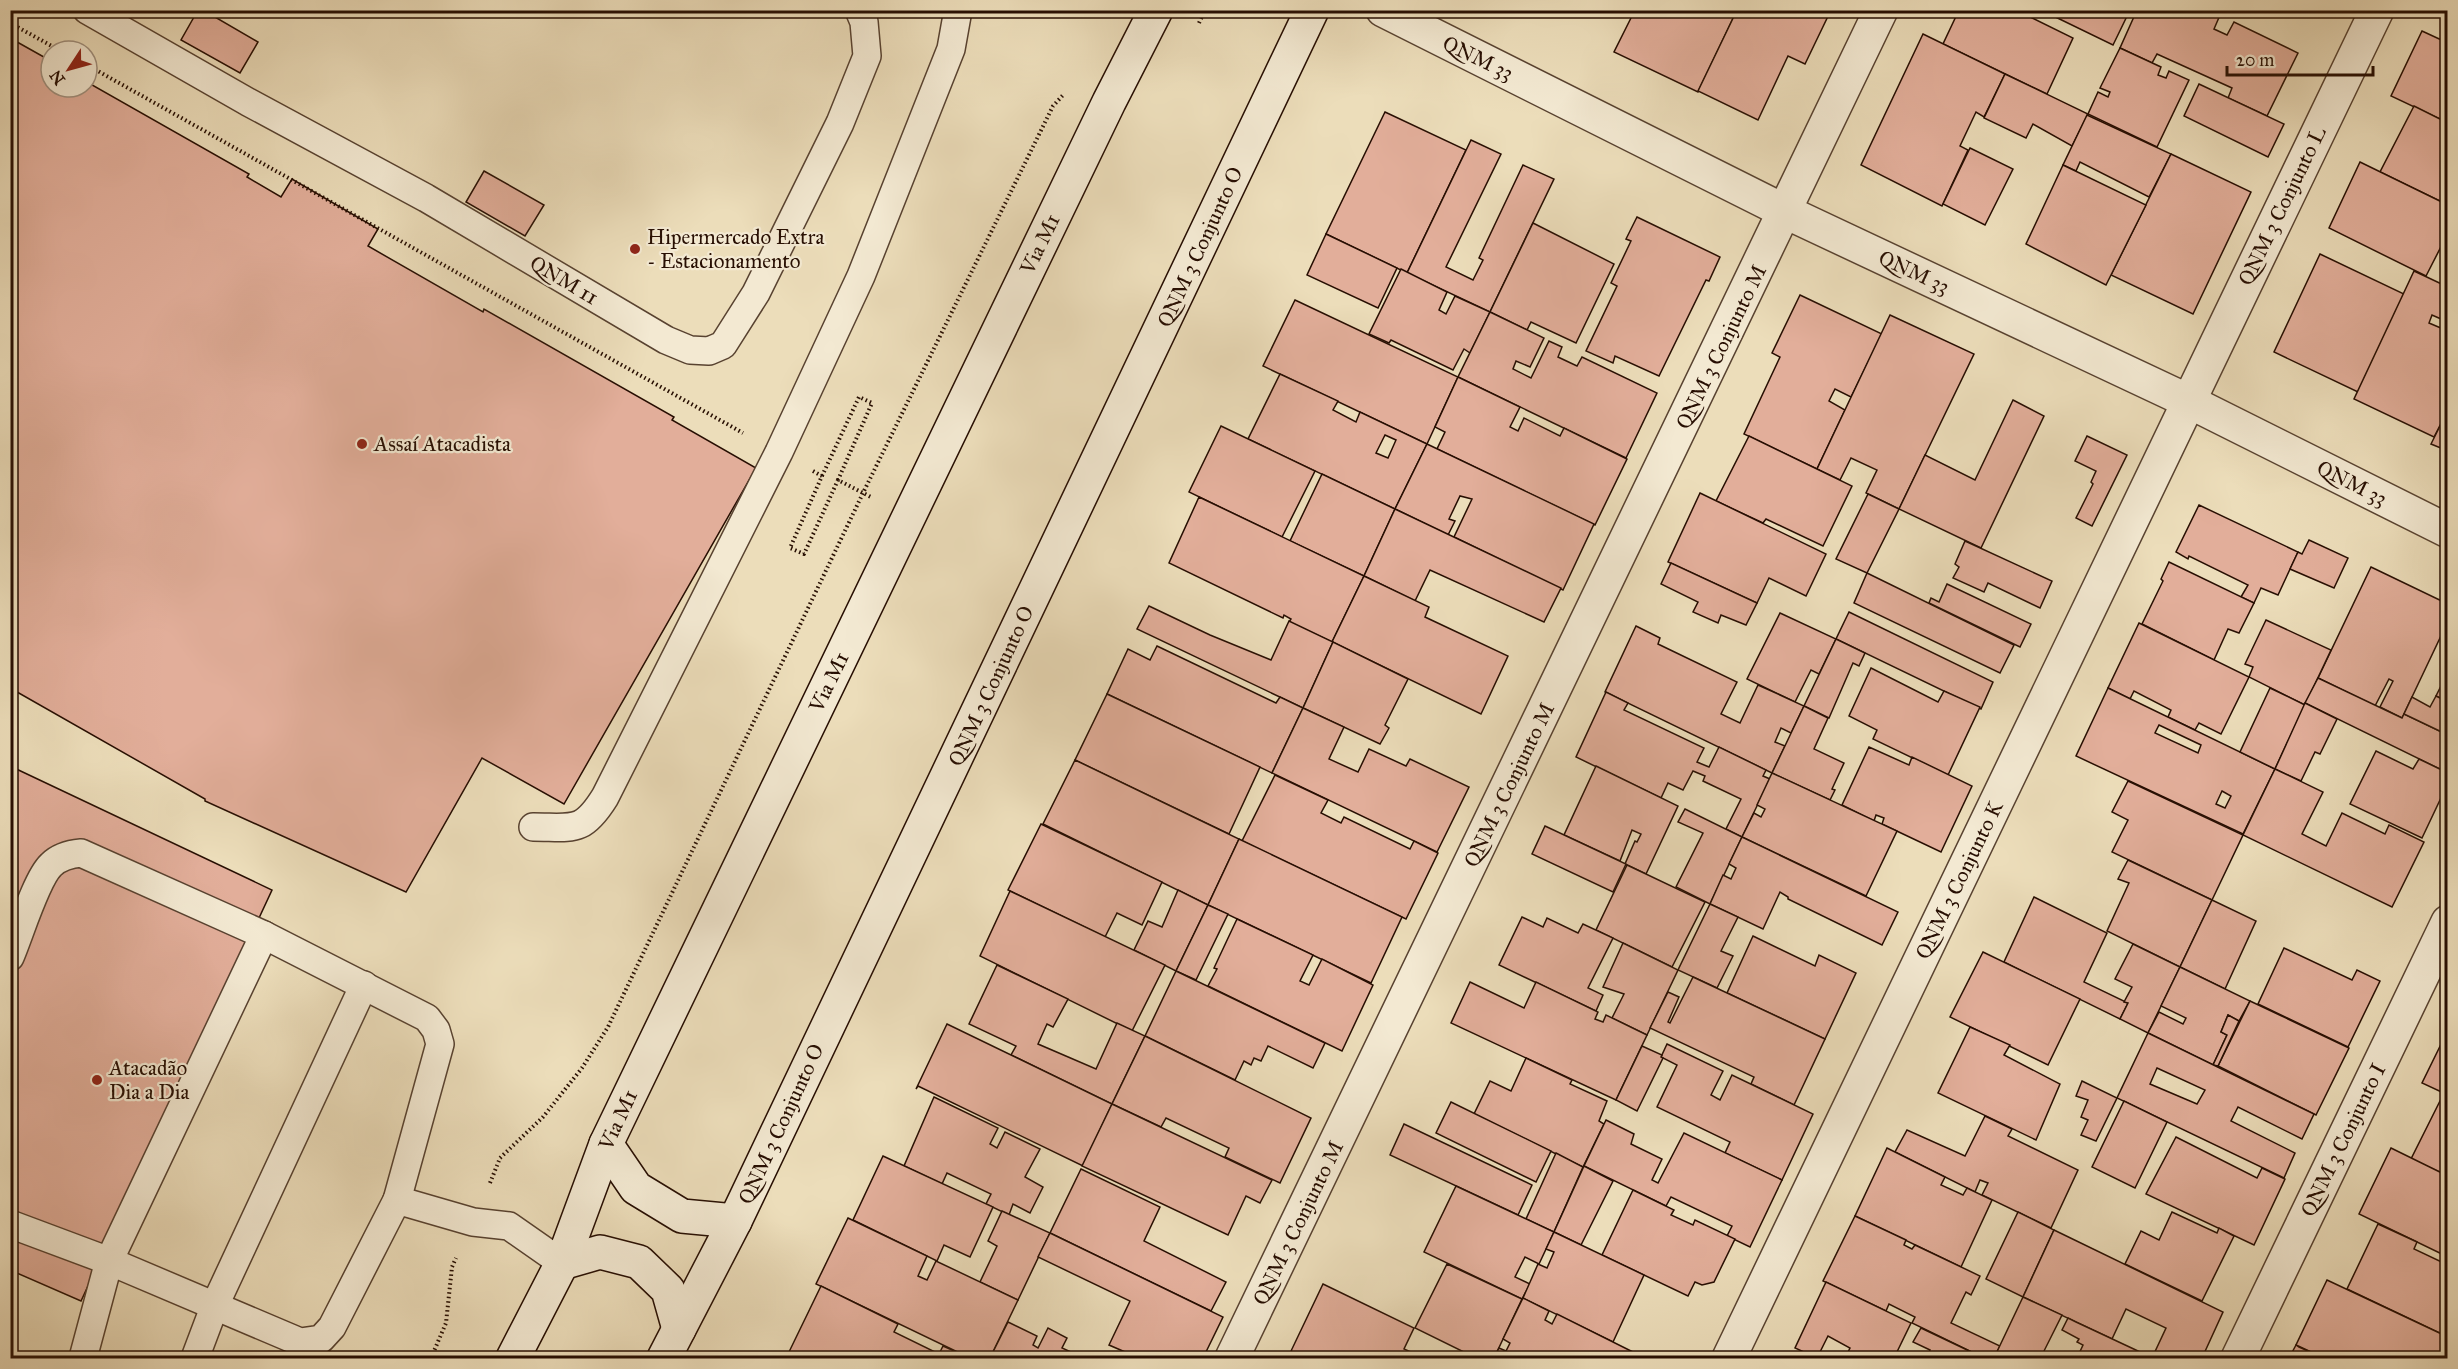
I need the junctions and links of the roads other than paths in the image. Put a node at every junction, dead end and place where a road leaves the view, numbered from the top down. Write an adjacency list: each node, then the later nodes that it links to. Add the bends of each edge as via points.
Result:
1 (87, 10): 2 (lane, QNM 11, via 426,198 666,340 690,350 709,351 723,345 756,293 840,123 867,56)
2 (859, 10)
3 (958, 10): 12 (lane, via 951,49 861,276 779,452 598,808 586,823)
4 (1156, 10): 17 (street, Via M1)
5 (1312, 10): 19 (street, QNM 3 Conjunto O)
6 (1383, 10): 9 (street, QNM 33)
7 (1881, 10): 9 (street, QNM 3 Conjunto M)
8 (2377, 10): 10 (street, QNM 3 Conjunto L)
9 (1786, 212): 10 (street, QNM 33); 30 (street, QNM 3 Conjunto M)
10 (2188, 401): 11 (street, QNM 33); 31 (street, QNM 3 Conjunto K)
11 (2448, 531)
12 (533, 827)
13 (2448, 922): 32 (street, QNM 3 Conjunto I)
14 (264, 935): 15 (lane, via 81,853 69,854 49,867 40,881); 16 (lane); 21 (lane)
15 (10, 957)
16 (364, 985): 18 (lane, via 427,1018 440,1044); 23 (lane)
17 (606, 1144): 19 (street, via 636,1188 682,1216); 22 (street, Via M1)
18 (397, 1200): 22 (lane, via 473,1222 509,1226); 25 (lane)
19 (735, 1221): 24 (street, QNM 3 Conjunto O)
20 (10, 1224): 21 (lane)
21 (109, 1261): 23 (lane); 26 (lane)
22 (562, 1263): 24 (street, via 600,1252 639,1262 668,1290); 28 (street, Via M1)
23 (215, 1305): 25 (lane); 27 (lane)
24 (679, 1329): 29 (street, QNM 3 Conjunto O)
25 (318, 1349)
26 (83, 1359)
27 (195, 1359)
28 (513, 1359)
29 (664, 1359)
30 (1232, 1359)
31 (1729, 1359)
32 (2238, 1359)

